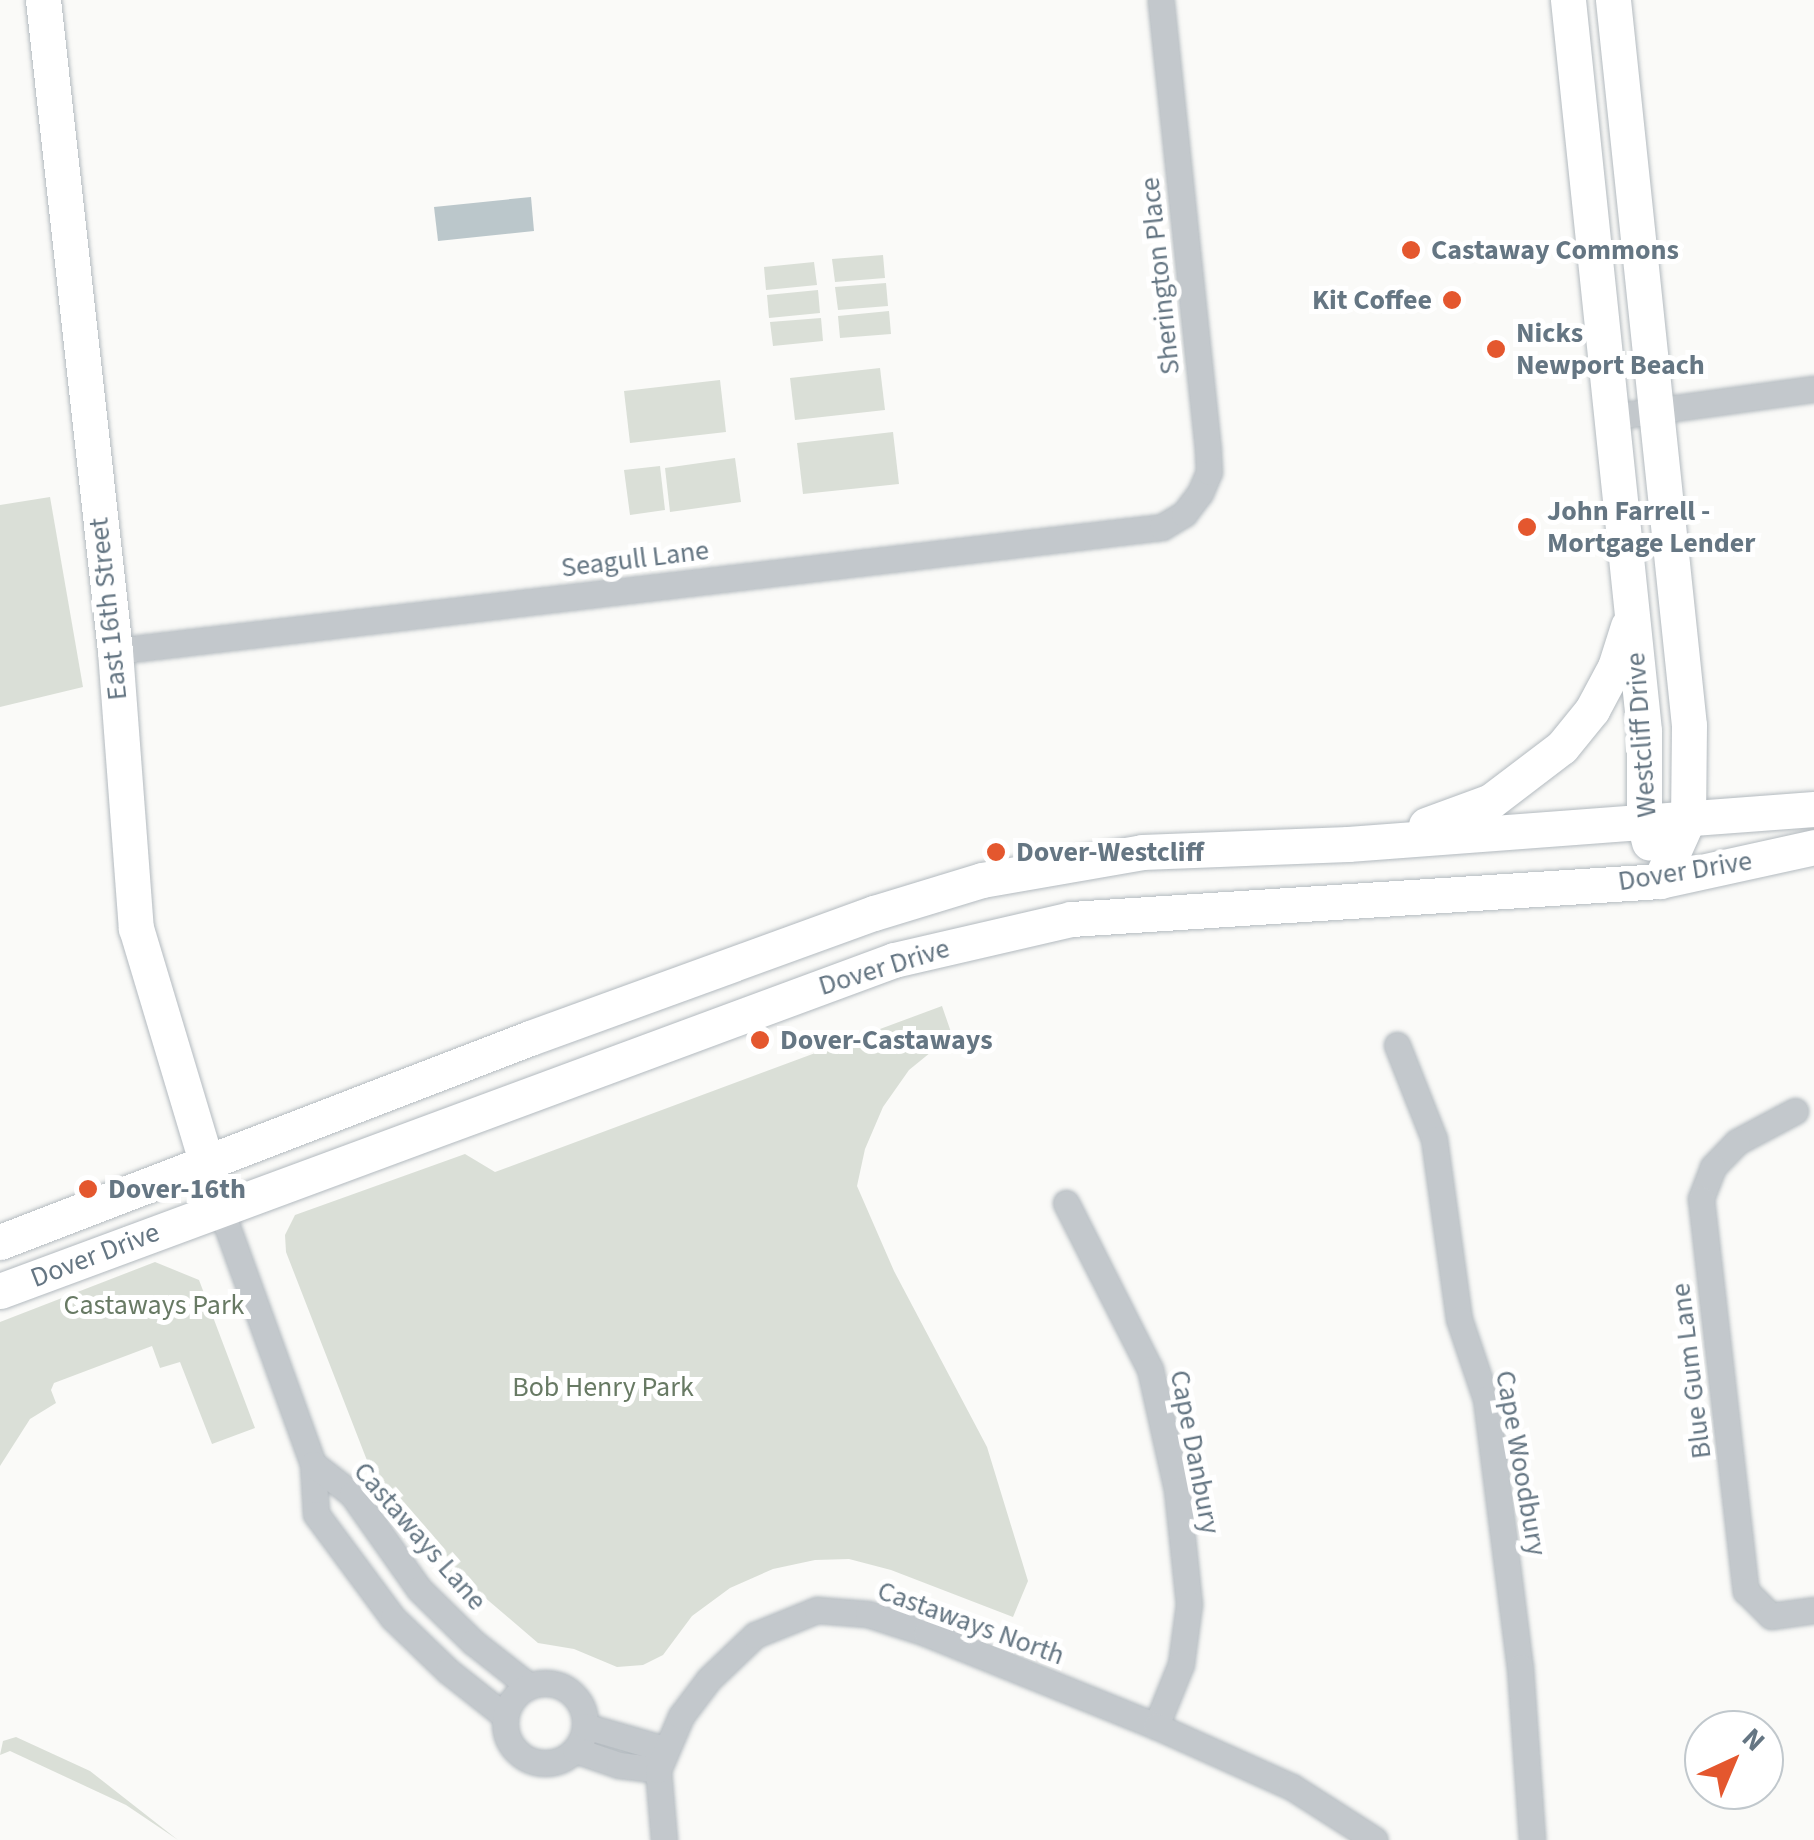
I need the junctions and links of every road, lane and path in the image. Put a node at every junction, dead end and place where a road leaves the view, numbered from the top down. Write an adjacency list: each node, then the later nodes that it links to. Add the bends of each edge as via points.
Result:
1 (42, 0): 10 (street, East 16th Street)
2 (1161, 0): 8 (street, Sherington Place, via 1209,472 1184,514)
3 (1568, 0): 7 (street, Westcliff Drive)
4 (1613, 0): 6 (street, Westcliff Drive)
5 (1814, 390): 6 (street)
6 (1656, 408): 7 (street); 12 (street, Westcliff Drive, via 1689,724)
7 (1612, 417): 9 (street, Westcliff Drive)
8 (1162, 527): 10 (street, Seagull Lane)
9 (1632, 614): 13 (street, Westcliff Drive, via 1644,731); 14 (street, via 1592,710 1528,776 1449,819)
10 (115, 650): 21 (street, East 16th Street, via 136,928)
11 (1814, 810): 12 (street, Dover Drive)
12 (1688, 820): 13 (street, Dover Drive); 16 (street, Westcliff Drive)
13 (1644, 822): 14 (street, Dover Drive); 16 (street, Westcliff Drive)
14 (1348, 844): 17 (street, Dover Drive, via 1142,852 982,880)
15 (1814, 848): 16 (street, Dover Drive)
16 (1660, 881): 18 (street, Dover Drive, via 1071,919)
17 (874, 913): 18 (street); 21 (street, Dover Drive)
18 (894, 960): 23 (street, Dover Drive)
19 (1397, 1045): 37 (street, Cape Woodbury, via 1434,1139 1459,1318 1486,1399 1520,1667)
20 (1795, 1112): 28 (street, Blue Gum Lane, via 1737,1142 1713,1167 1702,1199 1746,1591 1771,1616)
21 (206, 1163): 23 (street, East 16th Street); 24 (street, Dover Drive)
22 (1066, 1203): 32 (street, Cape Danbury, via 1150,1368 1176,1490 1188,1604 1181,1664)
23 (220, 1207): 25 (street, Dover Drive); 26 (street, Castaways Lane)
24 (0, 1242)
25 (0, 1290)
26 (313, 1464): 27 (street, Castaways Lane, via 352,1494); 29 (street, Castaways Lane, via 316,1514)
27 (422, 1591): 29 (street); 30 (street, Castaways Lane)
28 (1814, 1610)
29 (393, 1618): 31 (street, Castaways Lane)
30 (529, 1686): 31 (street); 33 (street, Castaways Lane, via 568,1690 583,1712)
31 (506, 1716): 33 (street, Castaways Lane, via 509,1741 527,1759 552,1762)
32 (1156, 1726): 34 (street, Castaways North, via 911,1628 868,1614 817,1610 755,1635 680,1716); 36 (street, Castaways North, via 1292,1787)
33 (580, 1738): 34 (street, Castaways Lane, via 619,1765)
34 (661, 1759): 35 (street)
35 (664, 1840)
36 (1375, 1840)
37 (1532, 1840)

